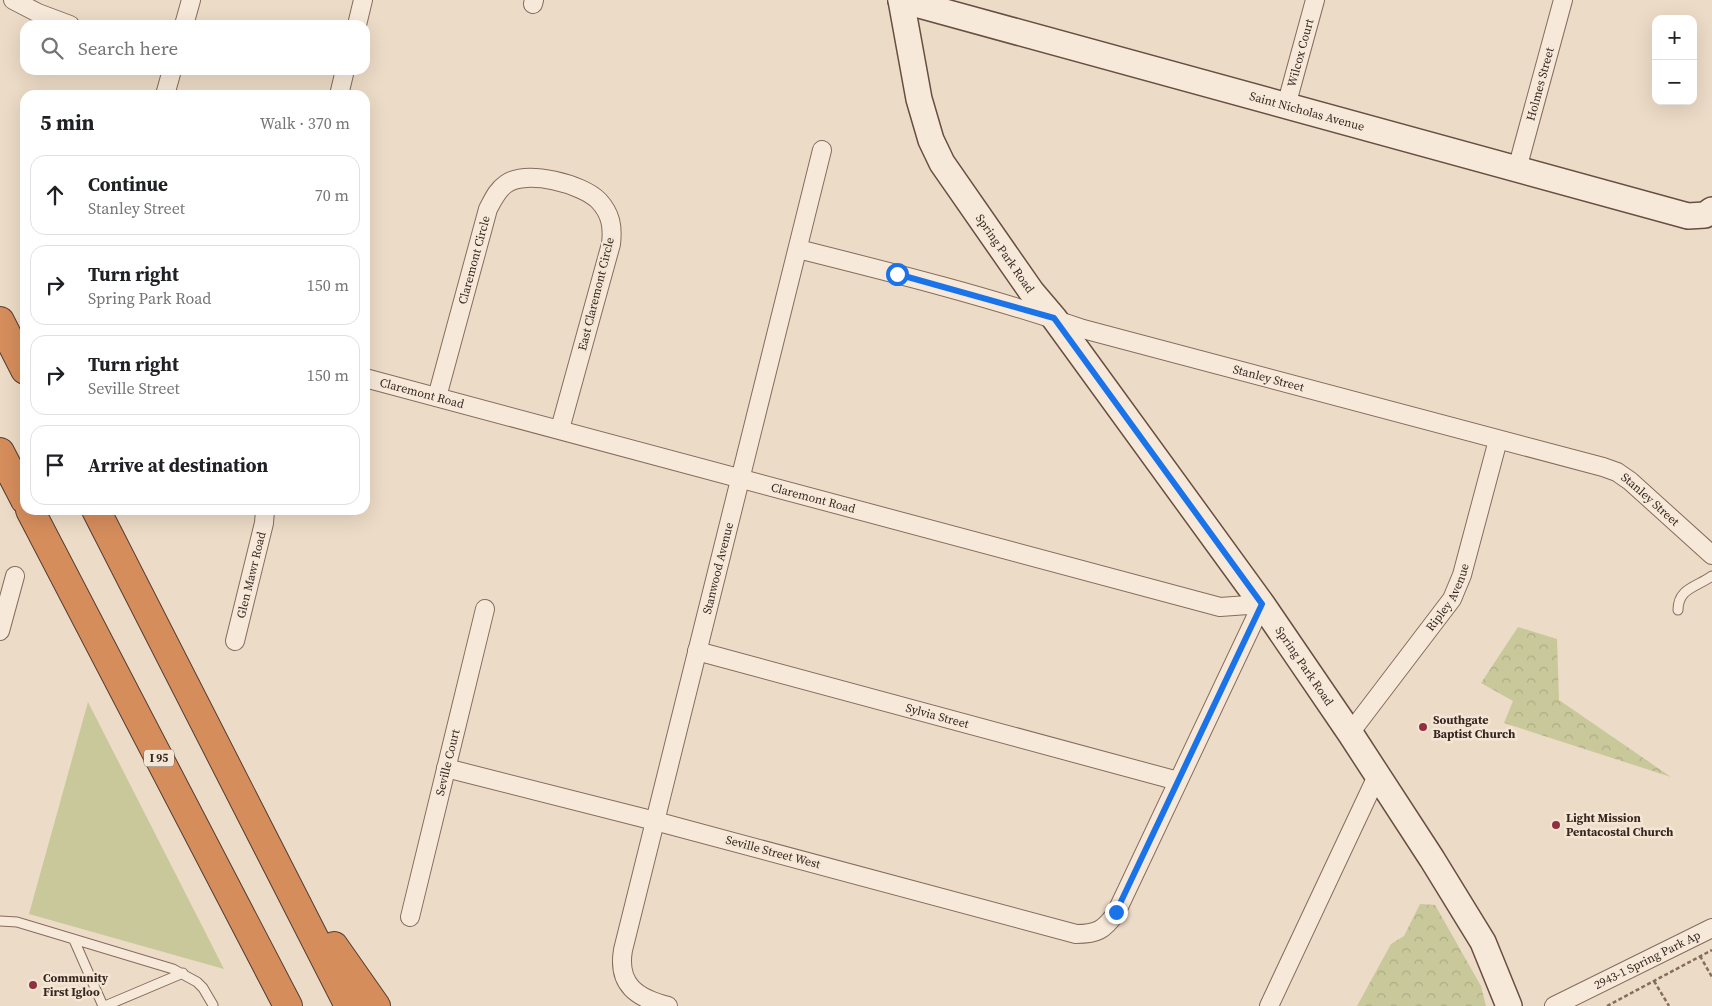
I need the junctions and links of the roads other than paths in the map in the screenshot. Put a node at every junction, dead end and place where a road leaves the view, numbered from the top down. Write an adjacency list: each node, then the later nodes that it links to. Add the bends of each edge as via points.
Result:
1 (14, 0): 7 (street)
2 (191, 0): 8 (street)
3 (363, 0): 9 (street)
4 (901, 0): 14 (main road, Saint Nicholas Avenue); 20 (main road, Spring Park Road, via 919,99 931,140 942,163)
5 (1315, 0): 14 (street, Wilcox Court)
6 (1563, 0): 16 (street, Holmes Street)
7 (57, 20)
8 (185, 20)
9 (357, 20)
10 (171, 75): 12 (street)
11 (344, 75): 13 (street)
12 (166, 90)
13 (340, 90)
14 (1286, 106): 16 (main road, Saint Nicholas Avenue)
15 (822, 150): 19 (street, Stanwood Avenue)
16 (1517, 169): 18 (main road, Saint Nicholas Avenue, via 1688,216 1704,215)
17 (563, 184): 24 (street, Claremont Circle, via 536,177 518,178 506,183 496,194 488,209); 25 (street, East Claremont Circle, via 583,190 598,200 608,213 613,228)
18 (1712, 210)
19 (798, 249): 20 (street, Stanley Street); 28 (street, Stanwood Avenue)
20 (1054, 318): 26 (street, Stanley Street, via 1083,329); 36 (main road, Spring Park Road)
21 (0, 321): 22 (highway)
22 (20, 360)
23 (370, 379): 24 (street, Claremont Road)
24 (437, 397): 25 (street, Claremont Road)
25 (560, 430): 28 (street, Claremont Road)
26 (1498, 440): 33 (street, Stanley Street, via 1617,472); 42 (street, Ripley Avenue, via 1462,575 1452,599)
27 (0, 452): 29 (highway)
28 (741, 478): 36 (street, Claremont Road, via 1220,607); 41 (street, Stanwood Avenue)
29 (20, 490)
30 (33, 515): 55 (highway, I 95)
31 (99, 515): 47 (highway)
32 (265, 515): 40 (street, Glen Mawr Road)
33 (1712, 555)
34 (15, 576): 39 (street)
35 (1712, 576): 38 (lane, via 1681,595)
36 (1262, 604): 42 (main road, Spring Park Road); 45 (street)
37 (485, 609): 43 (street, Seville Court)
38 (1678, 610)
39 (0, 631)
40 (235, 641)
41 (697, 651): 45 (street, Sylvia Street); 46 (street, Stanwood Avenue)
42 (1350, 733): 44 (main road, Spring Park Road)
43 (446, 768): 46 (street, Seville Street West); 48 (street, Seville Court)
44 (1377, 776): 59 (street); 60 (main road, Spring Park Road, via 1483,942)
45 (1178, 780): 46 (street, Seville Street West, via 1116,912 1099,931 1088,934 1076,934)
46 (656, 821): 58 (street, Stanwood Avenue, via 621,964 628,986 651,1002)
47 (276, 864): 56 (highway); 57 (highway)
48 (410, 917)
49 (0, 921): 51 (lane, via 17,922)
50 (1712, 928): 61 (street, 2943-1 Spring Park Ap)
51 (74, 940): 52 (lane); 54 (lane)
52 (183, 973): 53 (lane, via 203,988); 54 (lane)
53 (215, 1004)
54 (104, 1006)
55 (288, 1006)
56 (349, 1006)
57 (376, 1006)
58 (668, 1006)
59 (1269, 1006)
60 (1509, 1006)
61 (1554, 1006)

